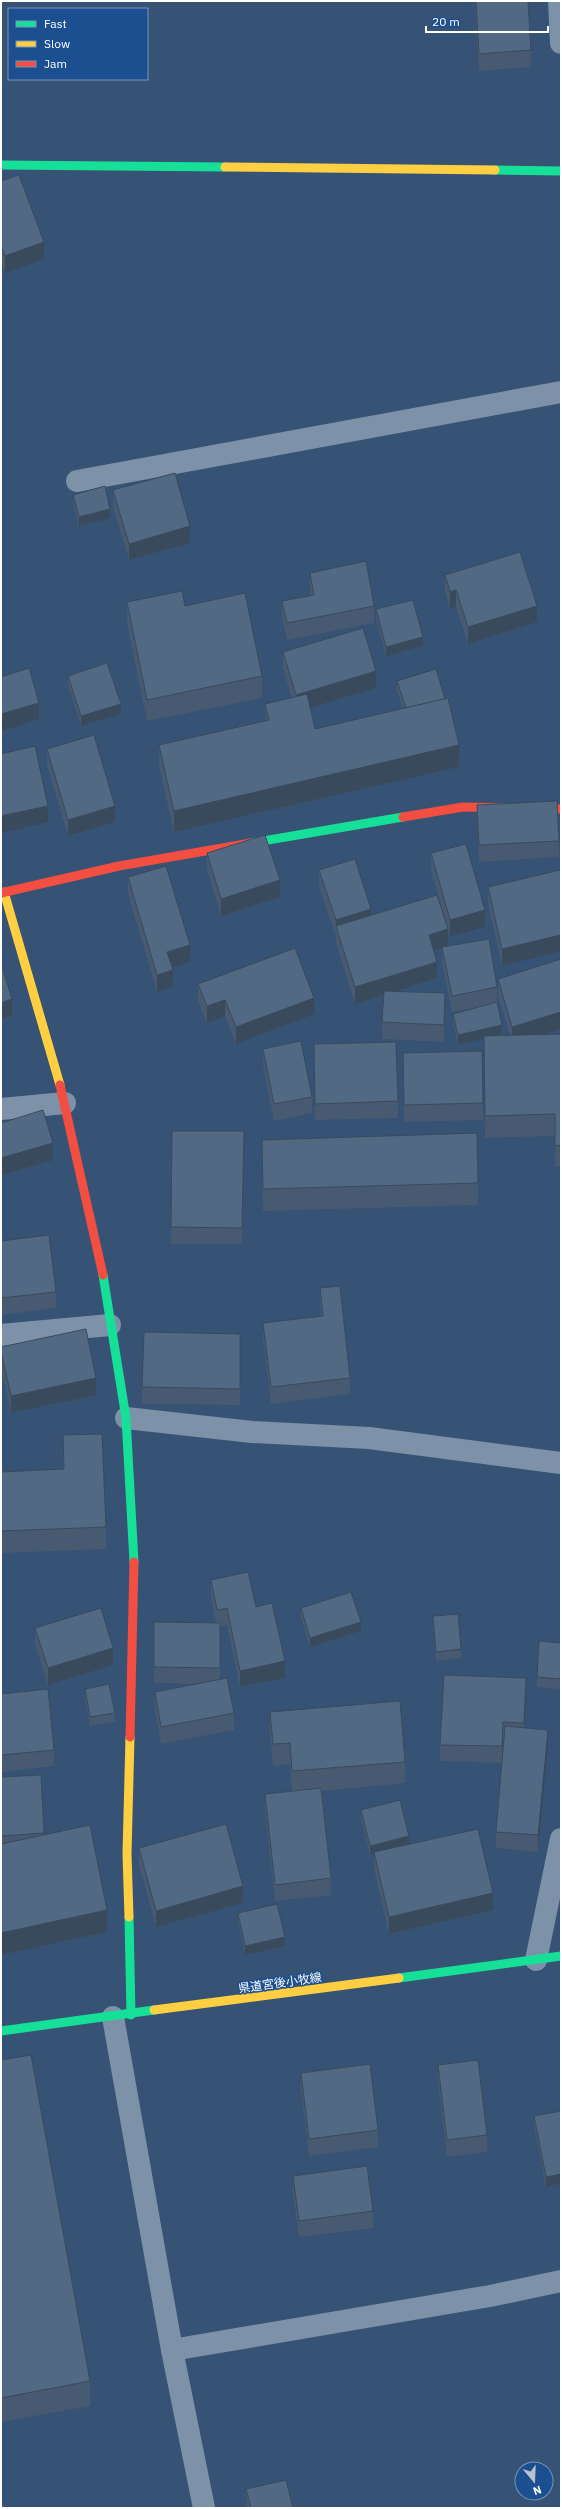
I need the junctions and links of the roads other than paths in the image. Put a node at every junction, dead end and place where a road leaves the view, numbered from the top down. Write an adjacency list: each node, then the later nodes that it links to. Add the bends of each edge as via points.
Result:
1 (559, 1): 2 (street)
2 (561, 43)
3 (1, 165): 4 (street)
4 (561, 171)
5 (561, 392): 6 (street)
6 (77, 481)
7 (561, 809): 8 (street, via 462,807 119,866)
8 (2, 892): 9 (street)
9 (65, 1103): 10 (street); 11 (street, via 104,1279)
10 (1, 1109)
11 (110, 1325): 12 (street); 13 (street)
12 (1, 1335)
13 (126, 1418): 14 (street, via 252,1432 370,1438); 18 (street, via 135,1575)
14 (561, 1463)
15 (561, 1839): 17 (street)
16 (561, 1956): 17 (street, 県道宮後小牧線)
17 (536, 1960): 18 (street, 県道宮後小牧線)
18 (122, 2016): 19 (street, 県道宮後小牧線); 21 (street)
19 (1, 2031)
20 (561, 2281): 21 (street, via 490,2296)
21 (172, 2350): 22 (street)
22 (204, 2508)

